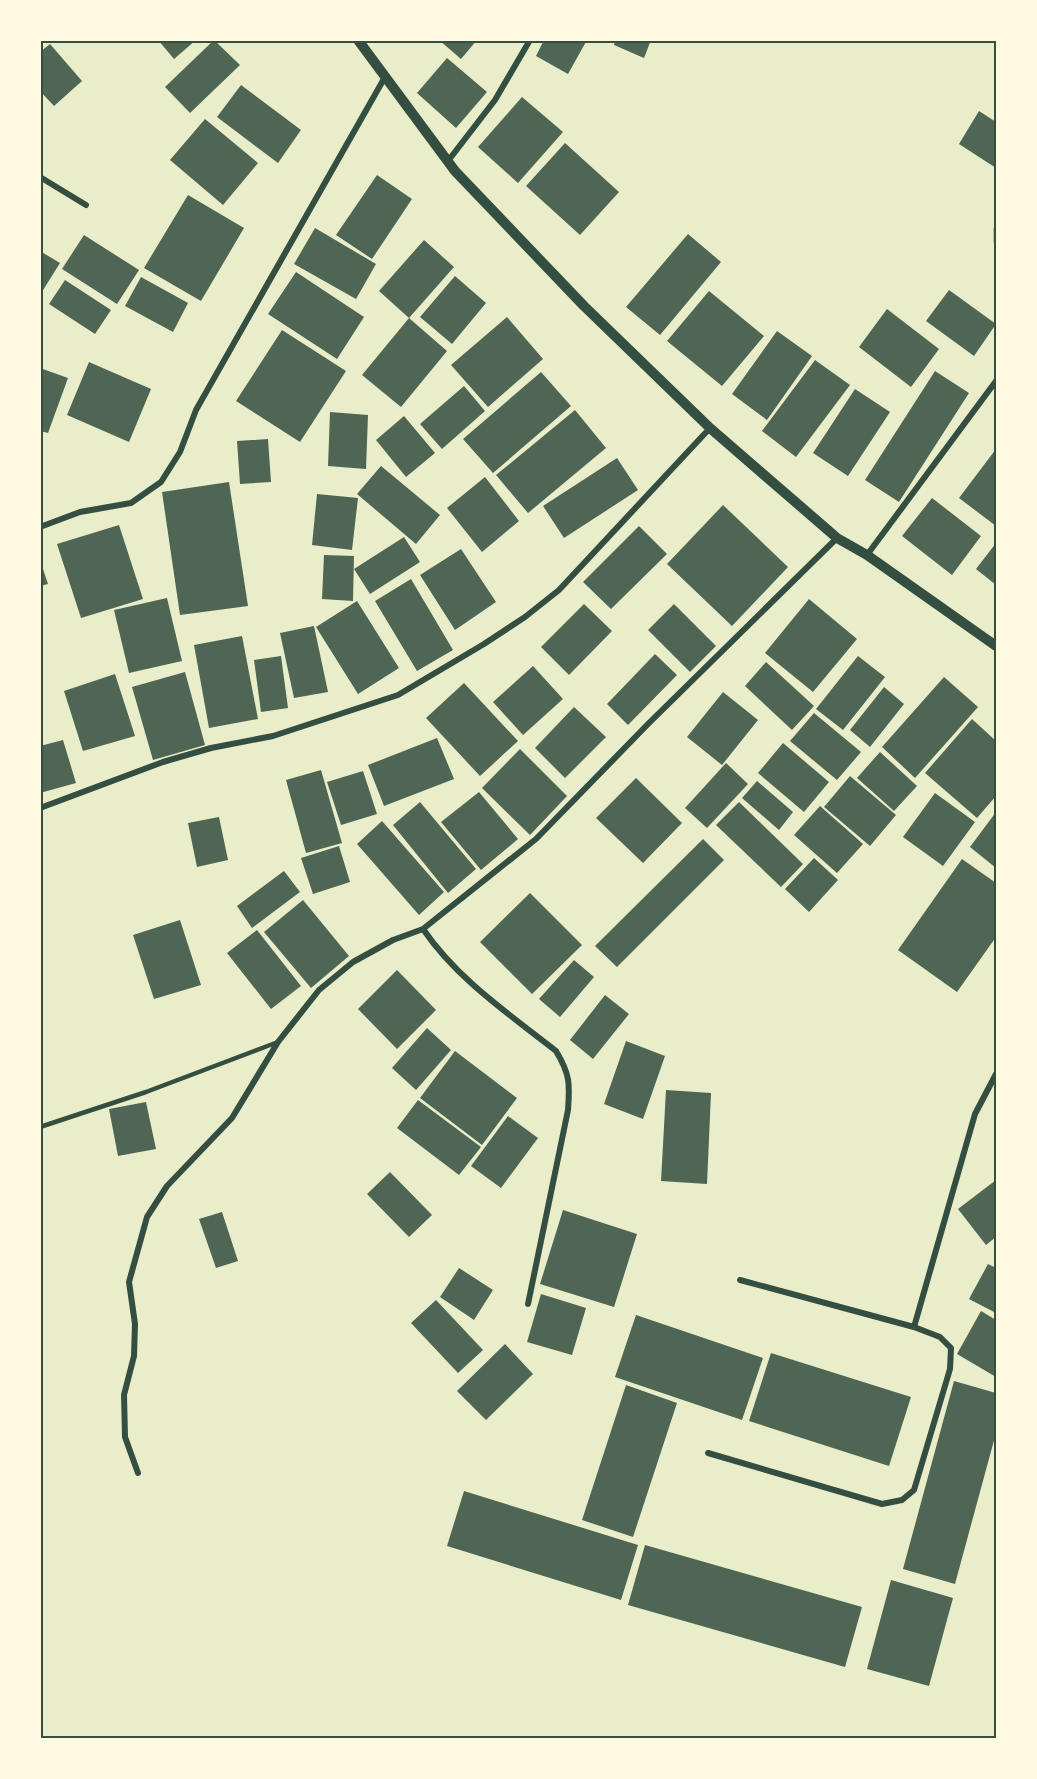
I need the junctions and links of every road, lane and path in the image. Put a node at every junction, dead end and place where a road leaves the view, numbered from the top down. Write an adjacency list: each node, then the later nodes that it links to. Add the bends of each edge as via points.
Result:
1 (358, 40): 3 (street)
2 (530, 40): 4 (street, via 495,100)
3 (385, 76): 4 (street); 11 (street, via 196,410 180,452 161,482 131,503 80,512)
4 (448, 161): 10 (street, via 584,306)
5 (40, 177): 6 (street)
6 (86, 205)
7 (996, 228): 8 (lane)
8 (996, 242)
9 (996, 381): 13 (street)
10 (710, 428): 12 (street); 15 (street, via 559,590 484,644 398,695 273,736 163,762)
11 (40, 527)
12 (837, 538): 13 (street); 16 (street, via 536,839)
13 (867, 555): 14 (street)
14 (996, 646)
15 (40, 808)
16 (423, 929): 17 (street, via 353,962 319,990); 21 (street, via 458,971 556,1051 566,1068 570,1085 568,1110)
17 (278, 1042): 19 (lane); 24 (street, via 232,1118 167,1186 147,1217 129,1282 135,1324 134,1356 124,1395 125,1437)
18 (996, 1074): 22 (street, via 975,1114)
19 (40, 1127)
20 (740, 1280): 22 (street)
21 (528, 1304)
22 (914, 1327): 23 (street, via 940,1336 951,1348 950,1369 914,1490 902,1500 882,1504)
23 (708, 1453)
24 (138, 1473)

